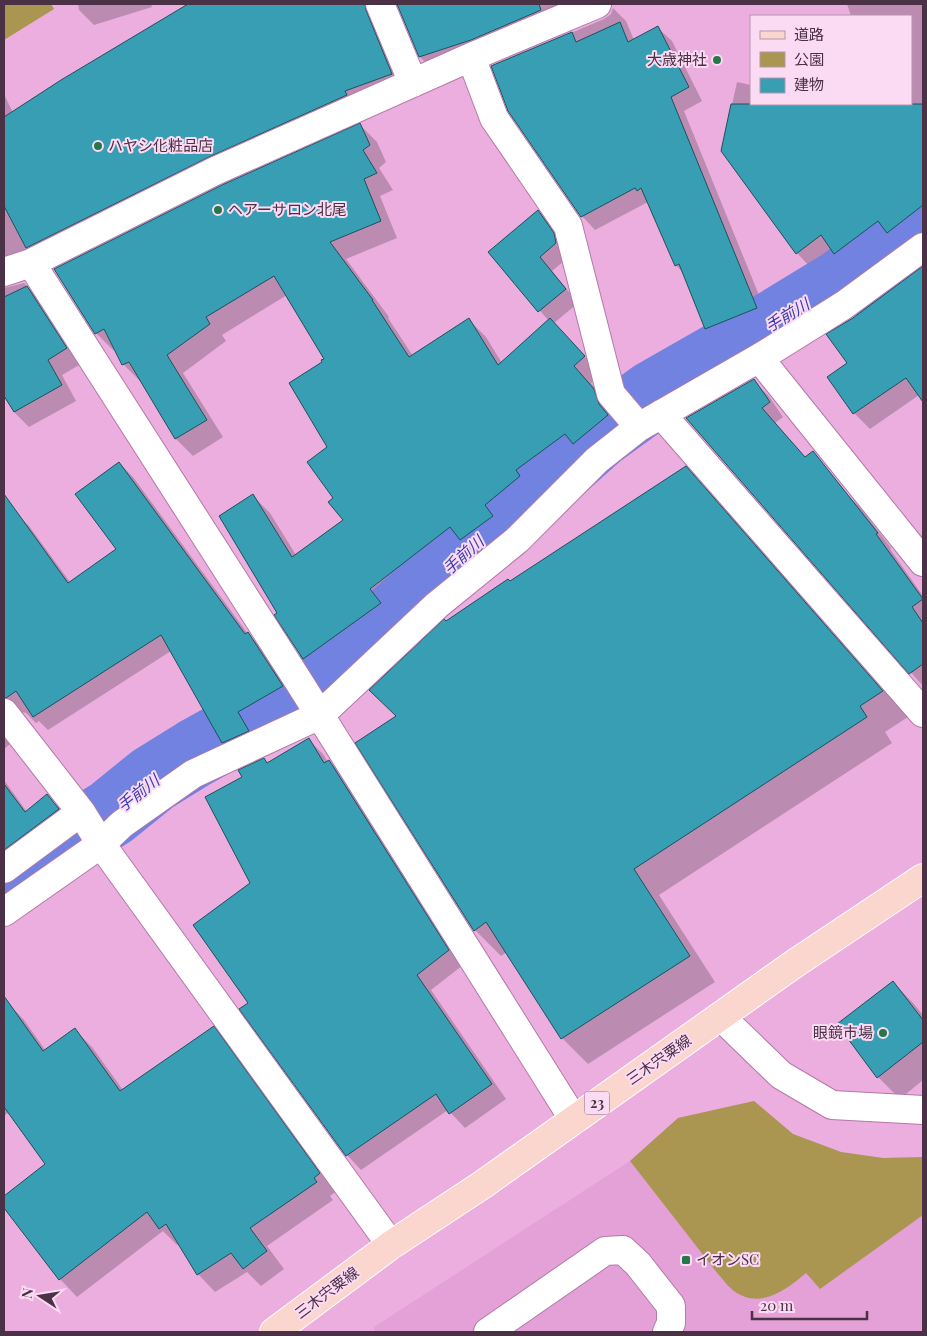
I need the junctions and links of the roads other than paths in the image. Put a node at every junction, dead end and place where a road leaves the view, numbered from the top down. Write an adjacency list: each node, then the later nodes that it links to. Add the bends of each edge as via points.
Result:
1 (380, 4): 4 (street)
2 (598, 4): 3 (street)
3 (472, 57): 4 (street); 9 (street, via 494,118 568,226 611,394)
4 (413, 83): 6 (street, via 215,171)
5 (923, 247): 8 (street, via 844,305)
6 (31, 263): 7 (street); 13 (street)
7 (4, 272)
8 (759, 358): 9 (street); 10 (street)
9 (650, 420): 12 (street); 13 (street, via 597,460 517,540 437,605)
10 (923, 562)
11 (4, 712): 14 (street)
12 (923, 713)
13 (320, 715): 15 (street, via 193,774 122,824); 21 (street)
14 (81, 812): 15 (street); 16 (street)
15 (101, 844): 18 (street); 22 (street)
16 (4, 869)
17 (923, 878): 19 (main road, 三木宍粟線 / 23)
18 (4, 912)
19 (721, 1017): 20 (street, via 780,1075 832,1105); 21 (main road, 三木宍粟線 / 23)
20 (923, 1110)
21 (574, 1120): 22 (main road, 三木宍粟線 / 23)
22 (391, 1245): 23 (main road, 三木宍粟線 / 23)
23 (274, 1332)
24 (488, 1332): 25 (street, via 605,1251 623,1250 671,1306 671,1323)
25 (667, 1332)

